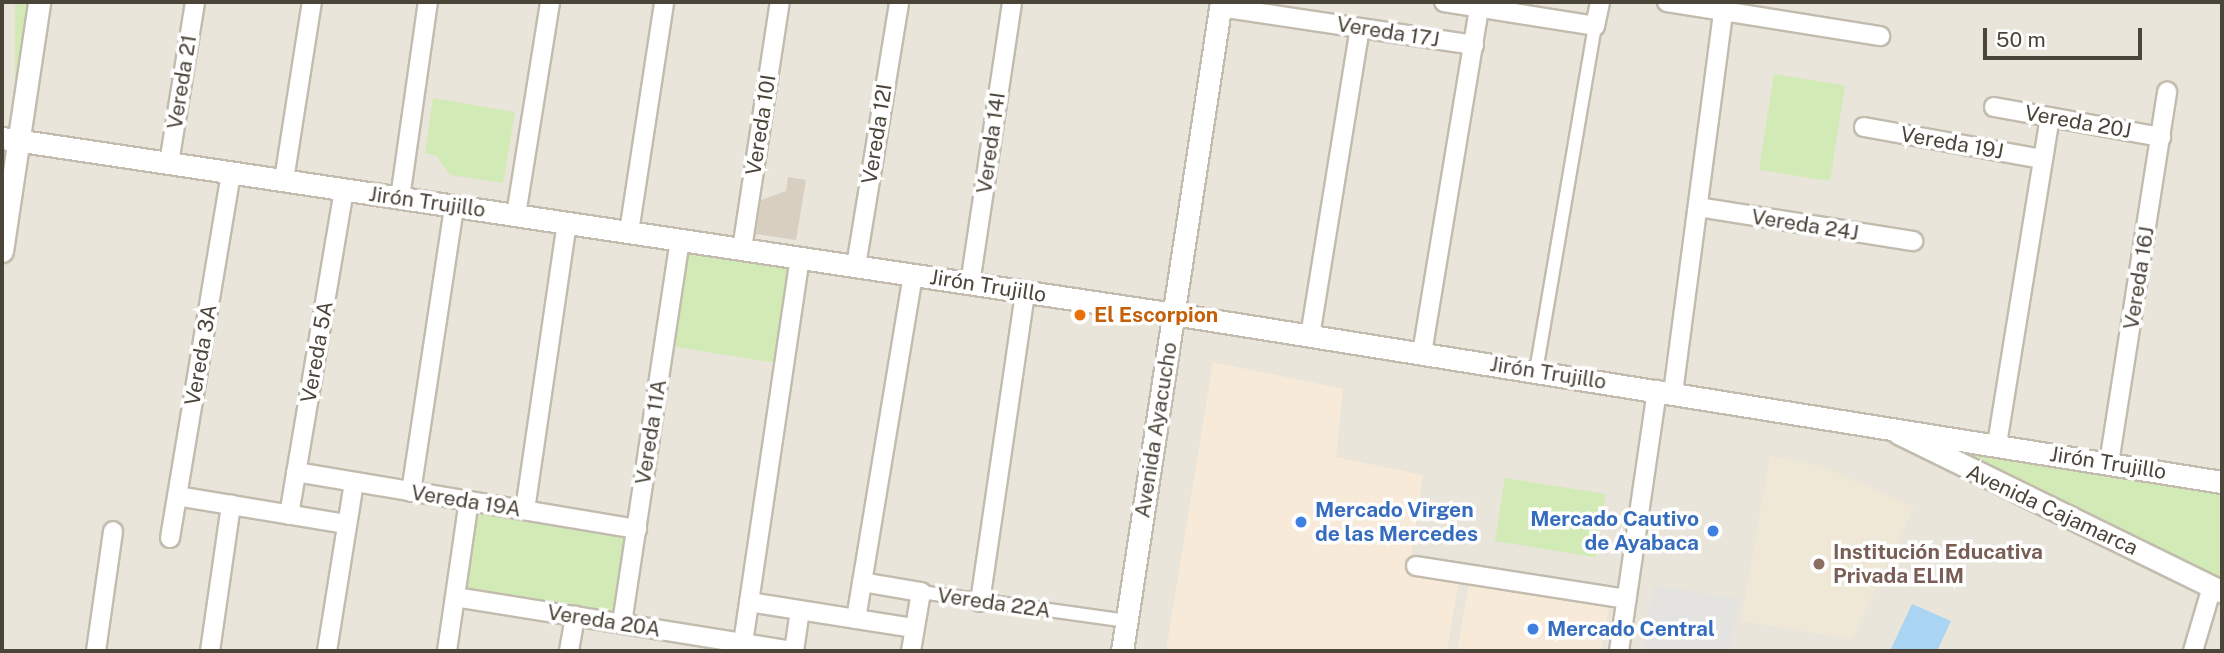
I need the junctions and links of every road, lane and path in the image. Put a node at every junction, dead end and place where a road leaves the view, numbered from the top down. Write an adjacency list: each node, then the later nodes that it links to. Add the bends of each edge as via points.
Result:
1 (39, 2): 26 (street)
2 (195, 2): 28 (street, Vereda 21)
3 (312, 2): 30 (street)
4 (428, 2): 32 (street)
5 (550, 2): 35 (street)
6 (664, 2): 37 (street)
7 (780, 2): 40 (street, Vereda 10I)
8 (899, 2): 43 (street, Vereda 12I)
9 (1012, 2): 45 (street, Vereda 14I)
10 (1444, 2): 14 (street)
11 (1600, 2): 17 (street)
12 (1667, 2): 16 (street)
13 (1220, 5): 18 (street, Vereda 17J); 47 (street, Avenida Ayacucho)
14 (1479, 7): 15 (street); 20 (street)
15 (1534, 10): 17 (street)
16 (1723, 11): 19 (street); 34 (street)
17 (1595, 26): 50 (street)
18 (1360, 28): 20 (street, Vereda 17J); 48 (street)
19 (1880, 36)
20 (1474, 45): 49 (street)
21 (2167, 92): 25 (street, Vereda 16J)
22 (1994, 107): 23 (street, Vereda 20J)
23 (2050, 117): 25 (street, Vereda 20J); 27 (street)
24 (1864, 127): 27 (street, Vereda 19J)
25 (2161, 137): 54 (street, Vereda 16J)
26 (10, 139): 28 (street, Jirón Trujillo); 41 (street)
27 (2041, 159): 53 (street)
28 (169, 163): 29 (street, Jirón Trujillo)
29 (231, 172): 30 (street, Jirón Trujillo); 59 (street, Vereda 3A)
30 (285, 180): 31 (street, Jirón Trujillo)
31 (344, 189): 32 (street, Jirón Trujillo); 55 (street, Vereda 5A)
32 (400, 198): 33 (street, Jirón Trujillo)
33 (454, 206): 35 (street, Jirón Trujillo); 58 (street)
34 (1698, 207): 39 (street, Vereda 24J); 51 (street)
35 (516, 215): 36 (street, Jirón Trujillo)
36 (568, 223): 37 (street, Jirón Trujillo); 62 (street)
37 (629, 232): 38 (street, Jirón Trujillo)
38 (680, 240): 40 (street, Jirón Trujillo); 65 (street, Vereda 11A)
39 (1913, 242)
40 (742, 249): 42 (street, Jirón Trujillo)
41 (2, 251)
42 (800, 258): 43 (street, Jirón Trujillo); 74 (street)
43 (856, 267): 44 (street, Jirón Trujillo)
44 (913, 275): 45 (street, Jirón Trujillo); 69 (street)
45 (970, 284): 46 (street, Jirón Trujillo)
46 (1025, 292): 47 (street, Jirón Trujillo); 75 (street)
47 (1174, 314): 48 (street, Jirón Trujillo); 79 (street, Avenida Ayacucho)
48 (1310, 336): 49 (street, Jirón Trujillo)
49 (1422, 353): 50 (street, Jirón Trujillo)
50 (1536, 371): 51 (street, Jirón Trujillo)
51 (1665, 391): 52 (street, Jirón Trujillo); 73 (street)
52 (1884, 425): 53 (street, Jirón Trujillo); 70 (street, Avenida Cajamarca)
53 (1997, 444): 54 (street, Jirón Trujillo)
54 (2109, 463): 57 (street, Jirón Trujillo)
55 (296, 472): 56 (street, Vereda 19A); 63 (street, Vereda 5A)
56 (354, 482): 58 (street, Vereda 19A); 64 (street)
57 (2222, 482)
58 (411, 492): 60 (street, Vereda 19A)
59 (177, 496): 61 (street); 67 (street, Vereda 3A)
60 (470, 502): 62 (street, Vereda 19A); 72 (street)
61 (231, 505): 63 (street); 85 (street)
62 (525, 510): 65 (street, Vereda 19A)
63 (289, 515): 64 (street)
64 (346, 524): 86 (street)
65 (637, 529): 80 (street, Vereda 11A)
66 (113, 531): 84 (street)
67 (170, 538)
68 (1416, 566): 73 (street)
69 (862, 582): 71 (street, Vereda 22A); 78 (street)
70 (2217, 589): 93 (street)
71 (921, 592): 75 (street, Vereda 22A); 81 (street)
72 (455, 597): 77 (street, Vereda 20A); 87 (street)
73 (1626, 599): 92 (street)
74 (749, 602): 76 (street); 83 (street)
75 (980, 602): 79 (street, Vereda 22A)
76 (800, 610): 78 (street); 89 (street)
77 (575, 616): 80 (street, Vereda 20A); 88 (street)
78 (856, 619): 81 (street)
79 (1127, 621): 91 (street, Avenida Ayacucho)
80 (622, 623): 82 (street, Vereda 20A)
81 (914, 628): 90 (street)
82 (684, 642): 83 (street, Vereda 20A)
83 (743, 643): 89 (street, Vereda 20A)
84 (96, 651)
85 (210, 651)
86 (327, 651)
87 (447, 651)
88 (569, 651)
89 (794, 651)
90 (911, 651)
91 (1122, 651)
92 (1619, 651)
93 (2193, 651)

